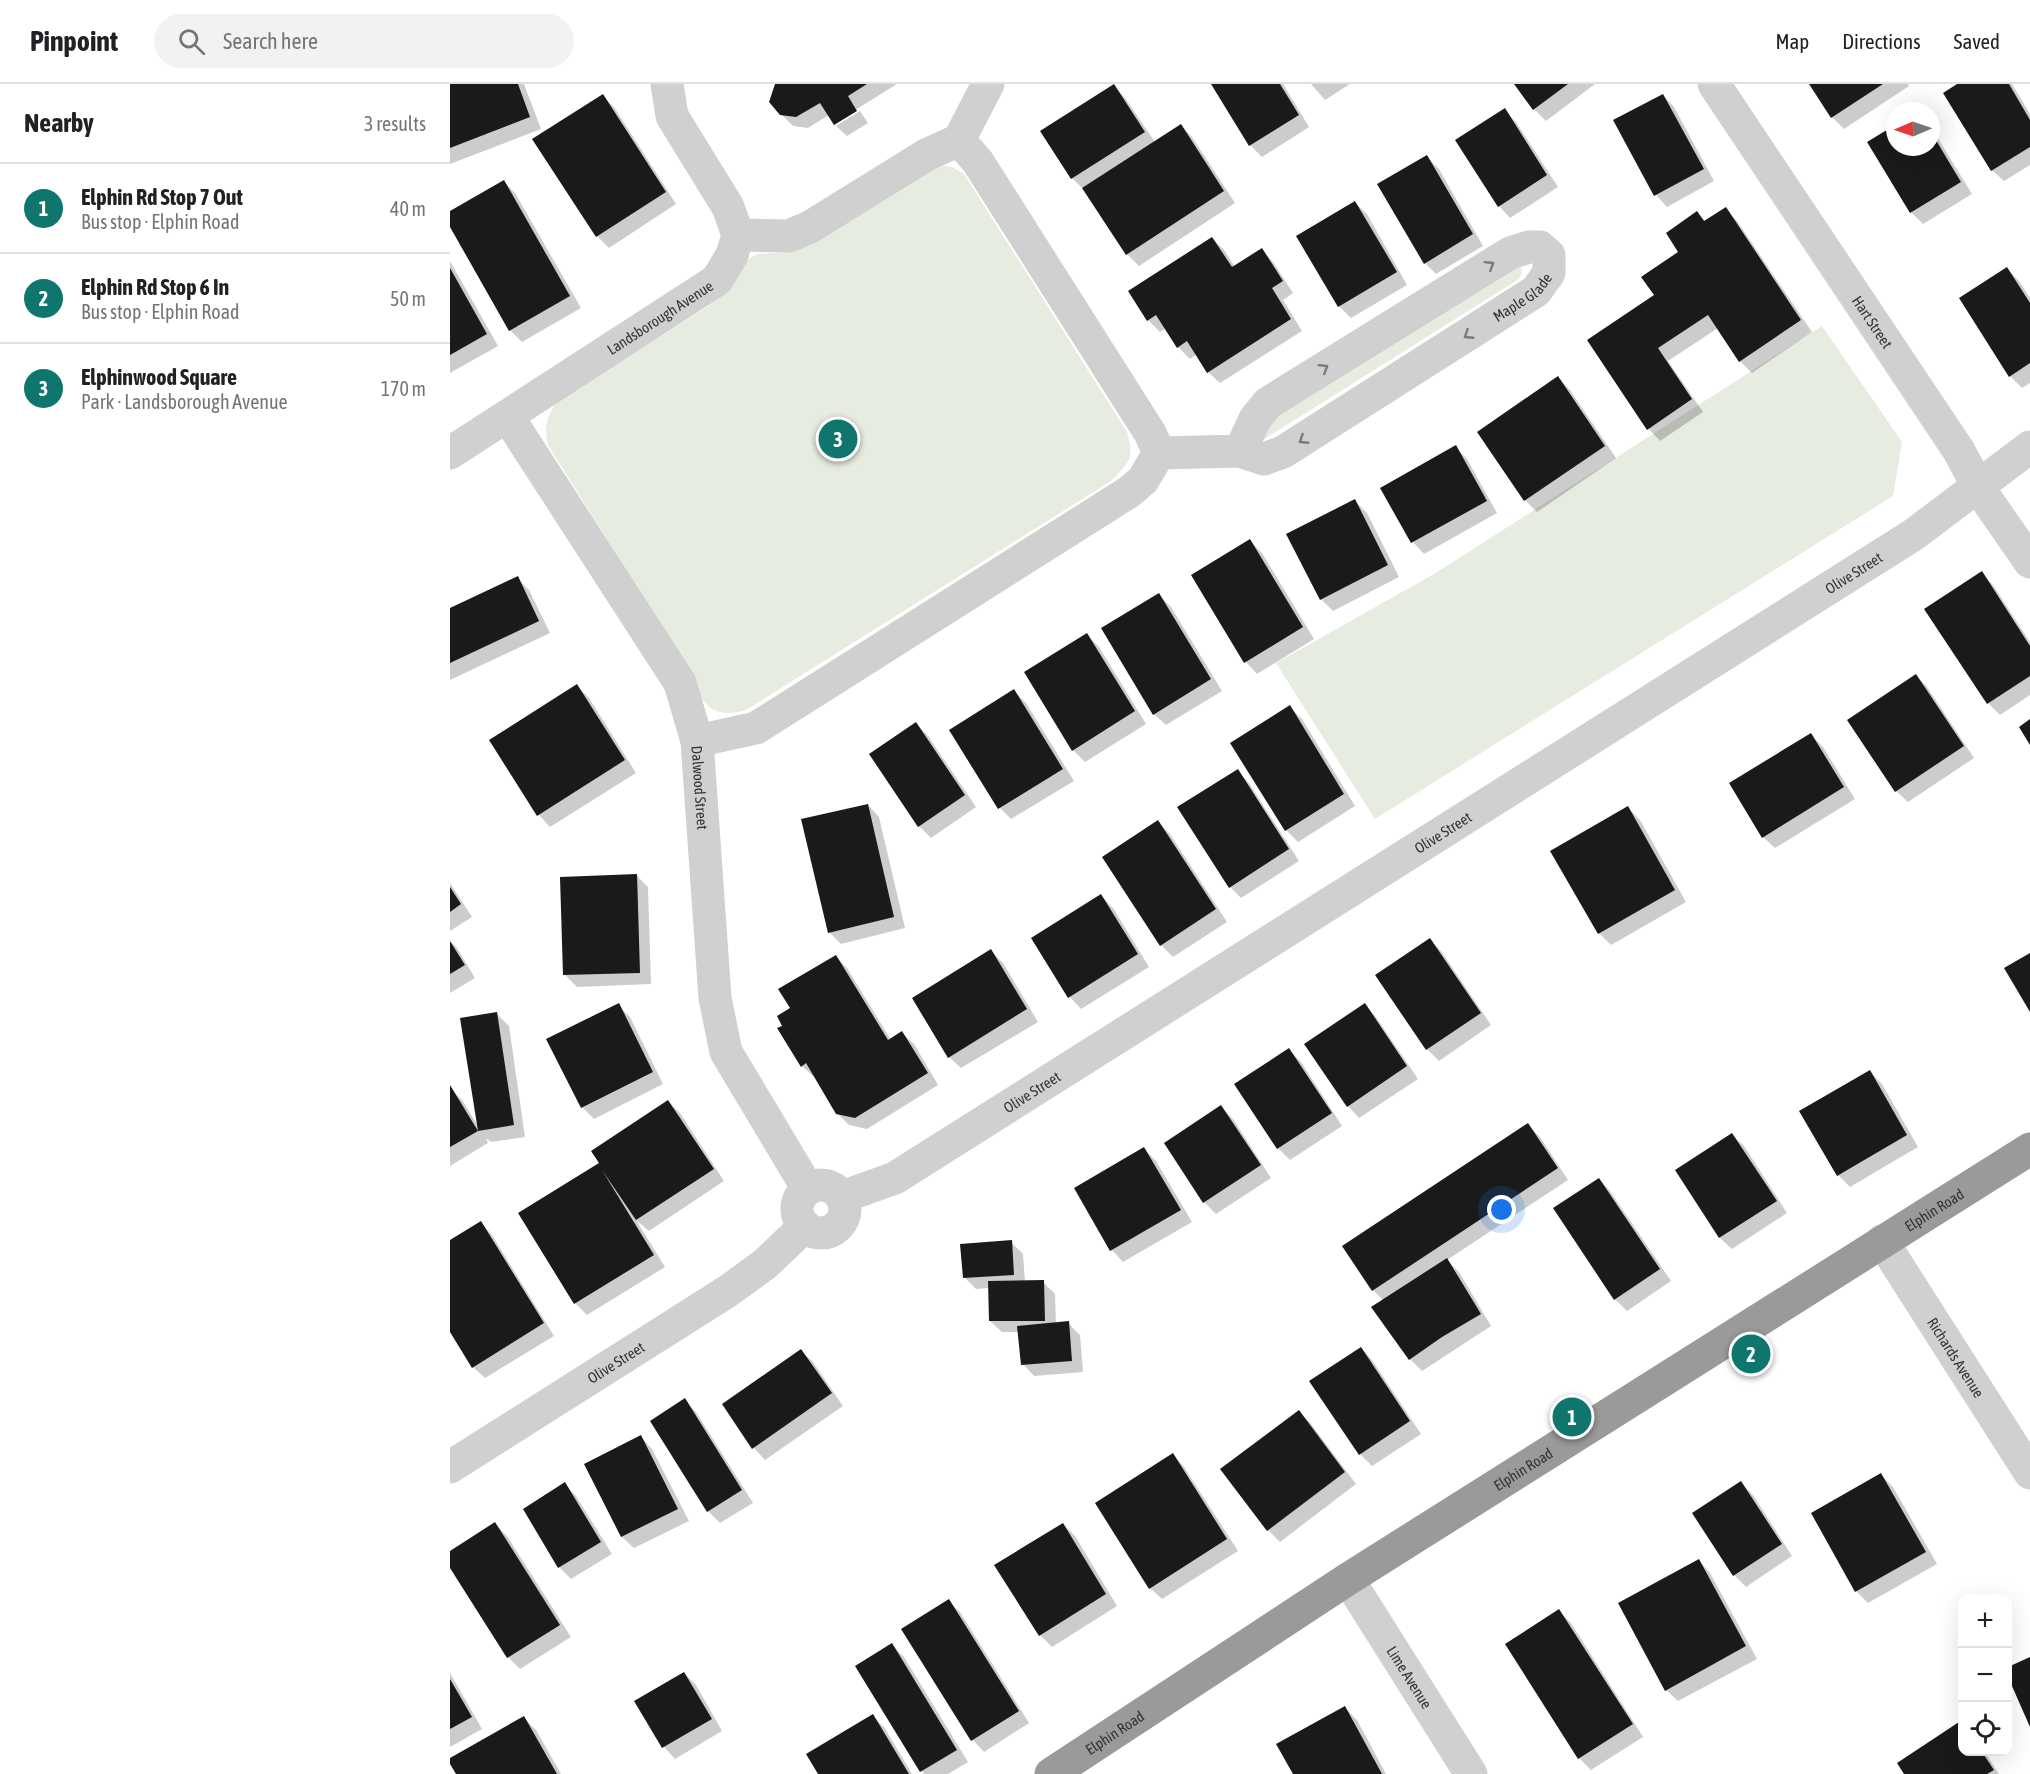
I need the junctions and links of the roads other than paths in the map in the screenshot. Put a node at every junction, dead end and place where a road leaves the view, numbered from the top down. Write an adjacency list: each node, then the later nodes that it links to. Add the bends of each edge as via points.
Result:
1 (667, 84): 5 (street, via 672,116 728,207)
2 (988, 84): 4 (street)
3 (1714, 84): 11 (street, Hart Street, via 1959,451)
4 (959, 140): 5 (street, via 926,155 810,227 789,236); 10 (street, via 985,172)
5 (738, 235): 6 (street, Landsborough Avenue, via 732,255 717,280)
6 (508, 417): 9 (street, Landsborough Avenue); 13 (street, Dalwood Street, via 680,683)
7 (2030, 447): 11 (street, Olive Street)
8 (1240, 451): 8 (street, Maple Glade, one-way to 8, via 1255,419 1268,403 1510,253 1540,247 1549,255 1550,273 1536,291 1283,452 1264,459); 10 (street, Maple Glade)
9 (450, 453)
10 (1159, 453): 13 (street, via 1143,480 1130,492 756,728)
11 (1978, 487): 12 (street, Hart Street); 16 (street, Olive Street, via 1903,542 895,1178)
12 (2030, 562)
13 (697, 741): 15 (street, Dalwood Street, via 715,998 726,1052)
14 (2030, 1149): 18 (highway, Elphin Road)
15 (808, 1189): 16 (street, via 831,1186); 17 (street, via 798,1206)
16 (842, 1197): 17 (street, via 845,1211 839,1225 825,1232)
17 (805, 1226): 19 (street, Olive Street, via 728,1292)
18 (1882, 1241): 20 (street, Richards Avenue); 21 (highway, Elphin Road)
19 (450, 1467)
20 (2030, 1473)
21 (1348, 1579): 22 (highway, Elphin Road); 23 (street, Lime Avenue)
22 (1051, 1774)
23 (1471, 1774)

